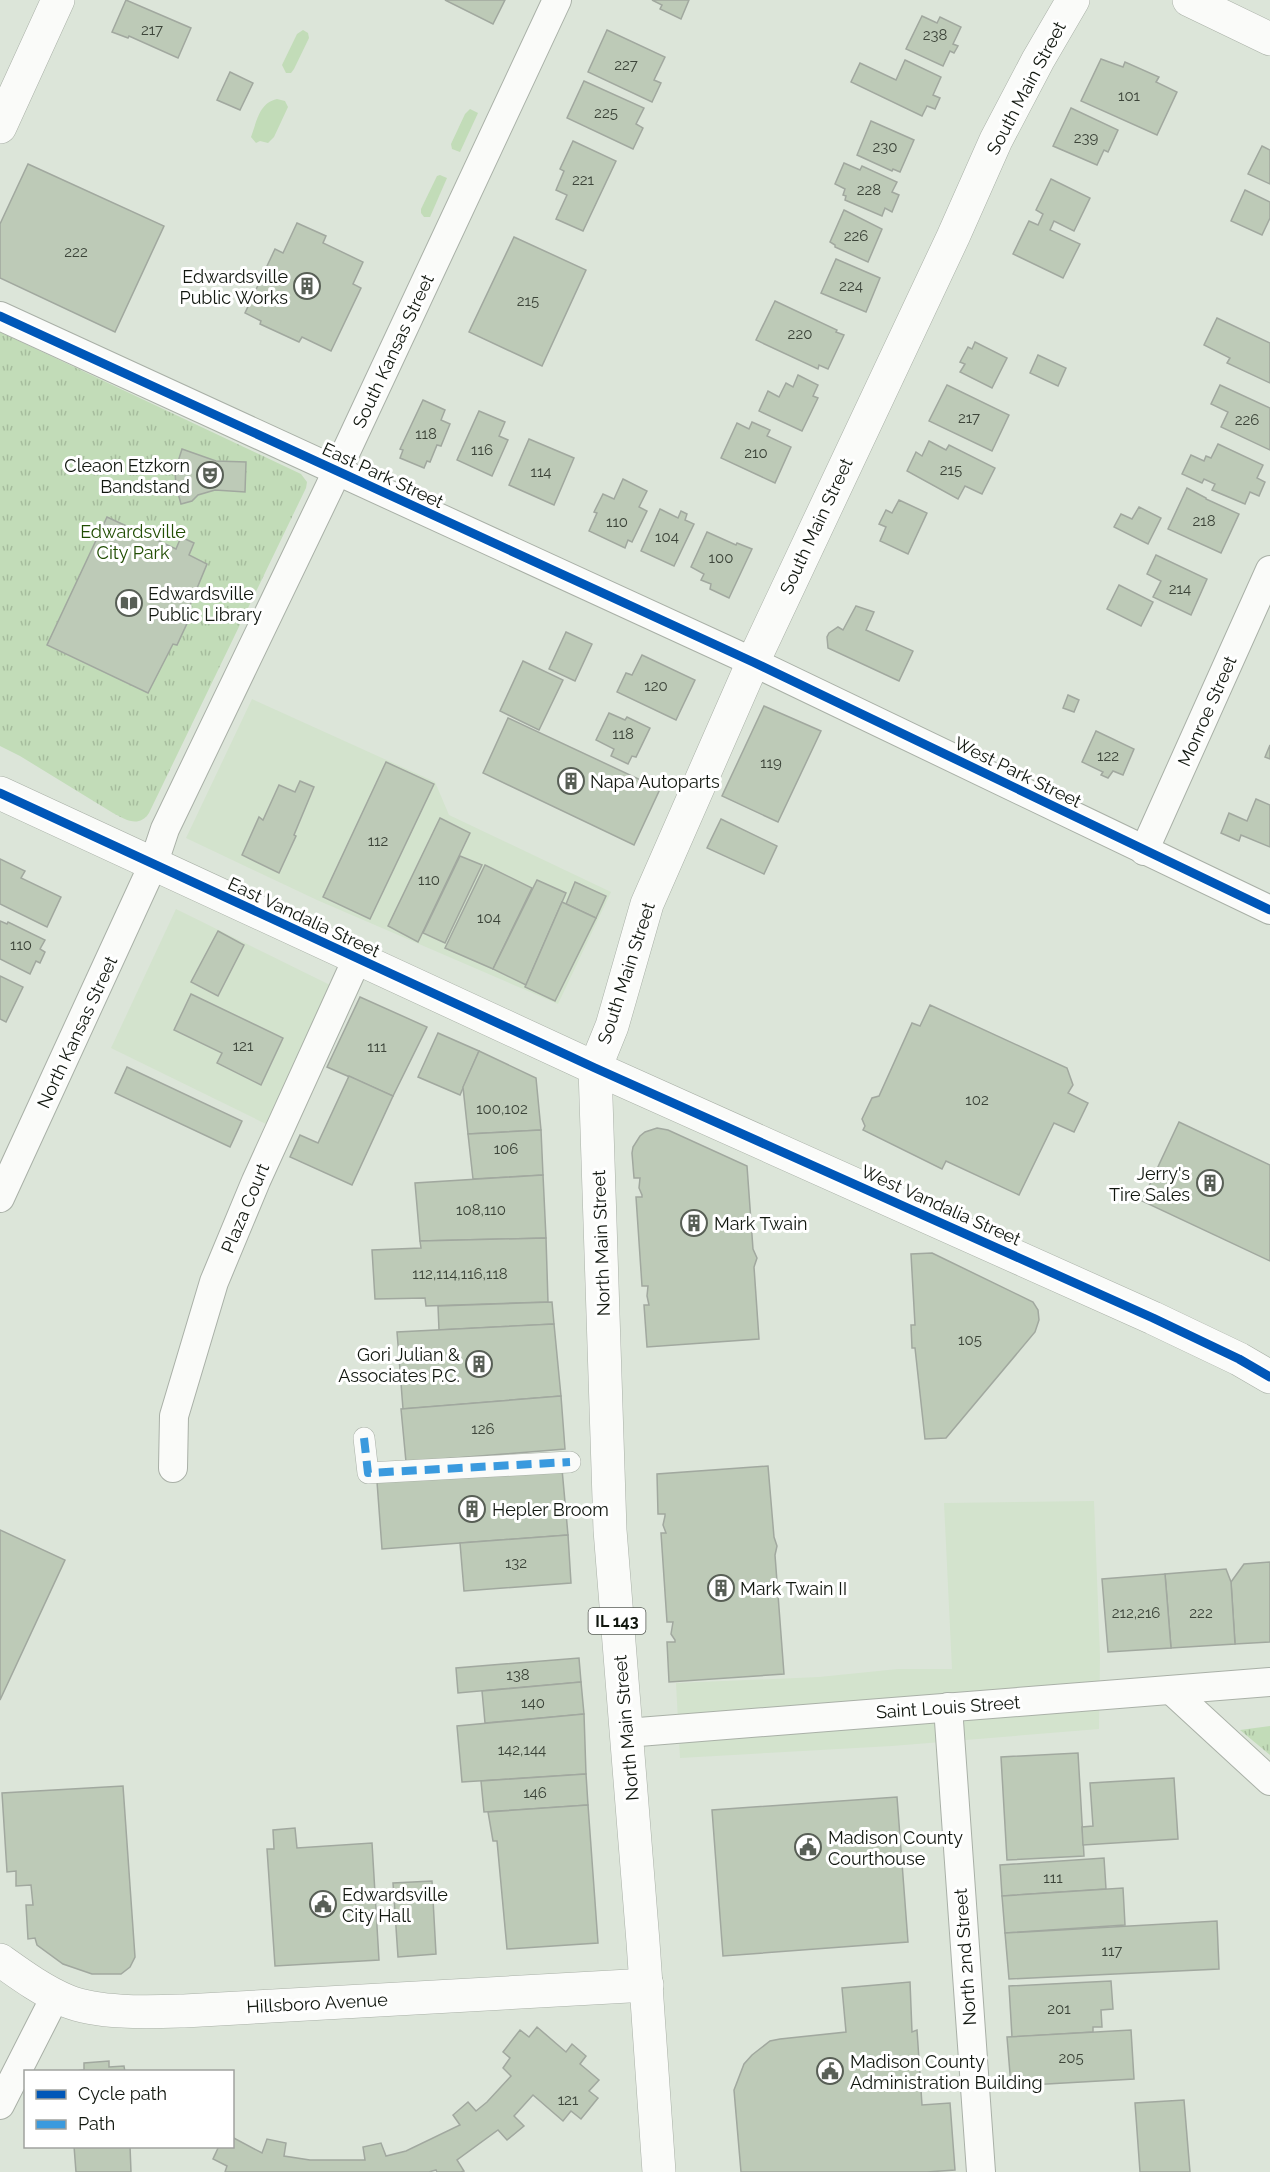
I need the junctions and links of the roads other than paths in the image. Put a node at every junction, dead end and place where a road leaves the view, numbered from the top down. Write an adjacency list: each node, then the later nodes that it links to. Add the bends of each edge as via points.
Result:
1 (58, 0): 6 (main road)
2 (557, 0): 8 (street, South Kansas Street)
3 (1073, 0): 10 (main road, South Main Street, via 996,140)
4 (1190, 0): 5 (main road)
5 (1270, 39)
6 (0, 127)
7 (0, 316): 8 (street, East Park Street)
8 (337, 472): 10 (street, East Park Street); 13 (street, South Kansas Street, via 165,829)
9 (1270, 570): 12 (street, Monroe Street)
10 (753, 662): 12 (street, West Park Street); 16 (main road, South Main Street, via 647,904 612,1026)
11 (0, 793): 13 (main road, East Vandalia Street)
12 (1144, 851): 14 (street, West Park Street)
13 (153, 865): 15 (main road, East Vandalia Street); 17 (street, North Kansas Street)
14 (1270, 910)
15 (357, 959): 16 (main road, East Vandalia Street); 21 (street, Plaza Court, via 214,1282 174,1416)
16 (595, 1068): 18 (main road, West Vandalia Street, via 1153,1318); 25 (main road, North Main Street / IL 143, via 610,1530)
17 (0, 1198)
18 (1270, 1377)
19 (364, 1438): 20 (street, via 368,1473)
20 (570, 1462)
21 (173, 1468)
22 (1270, 1682): 23 (street, Saint Louis Street)
23 (1171, 1690): 24 (street, Saint Louis Street); 26 (street)
24 (948, 1707): 25 (street, Saint Louis Street); 32 (street, North 2nd Street)
25 (626, 1733): 28 (main road, North Main Street / IL 143)
26 (1270, 1781)
27 (0, 1960): 29 (main road, Hillsboro Avenue)
28 (647, 1984): 29 (main road, Hillsboro Avenue, via 133,2012 68,2002); 31 (main road, North Main Street / IL 143)
29 (56, 1995): 30 (street)
30 (0, 2105)
31 (659, 2172)
32 (981, 2172)

